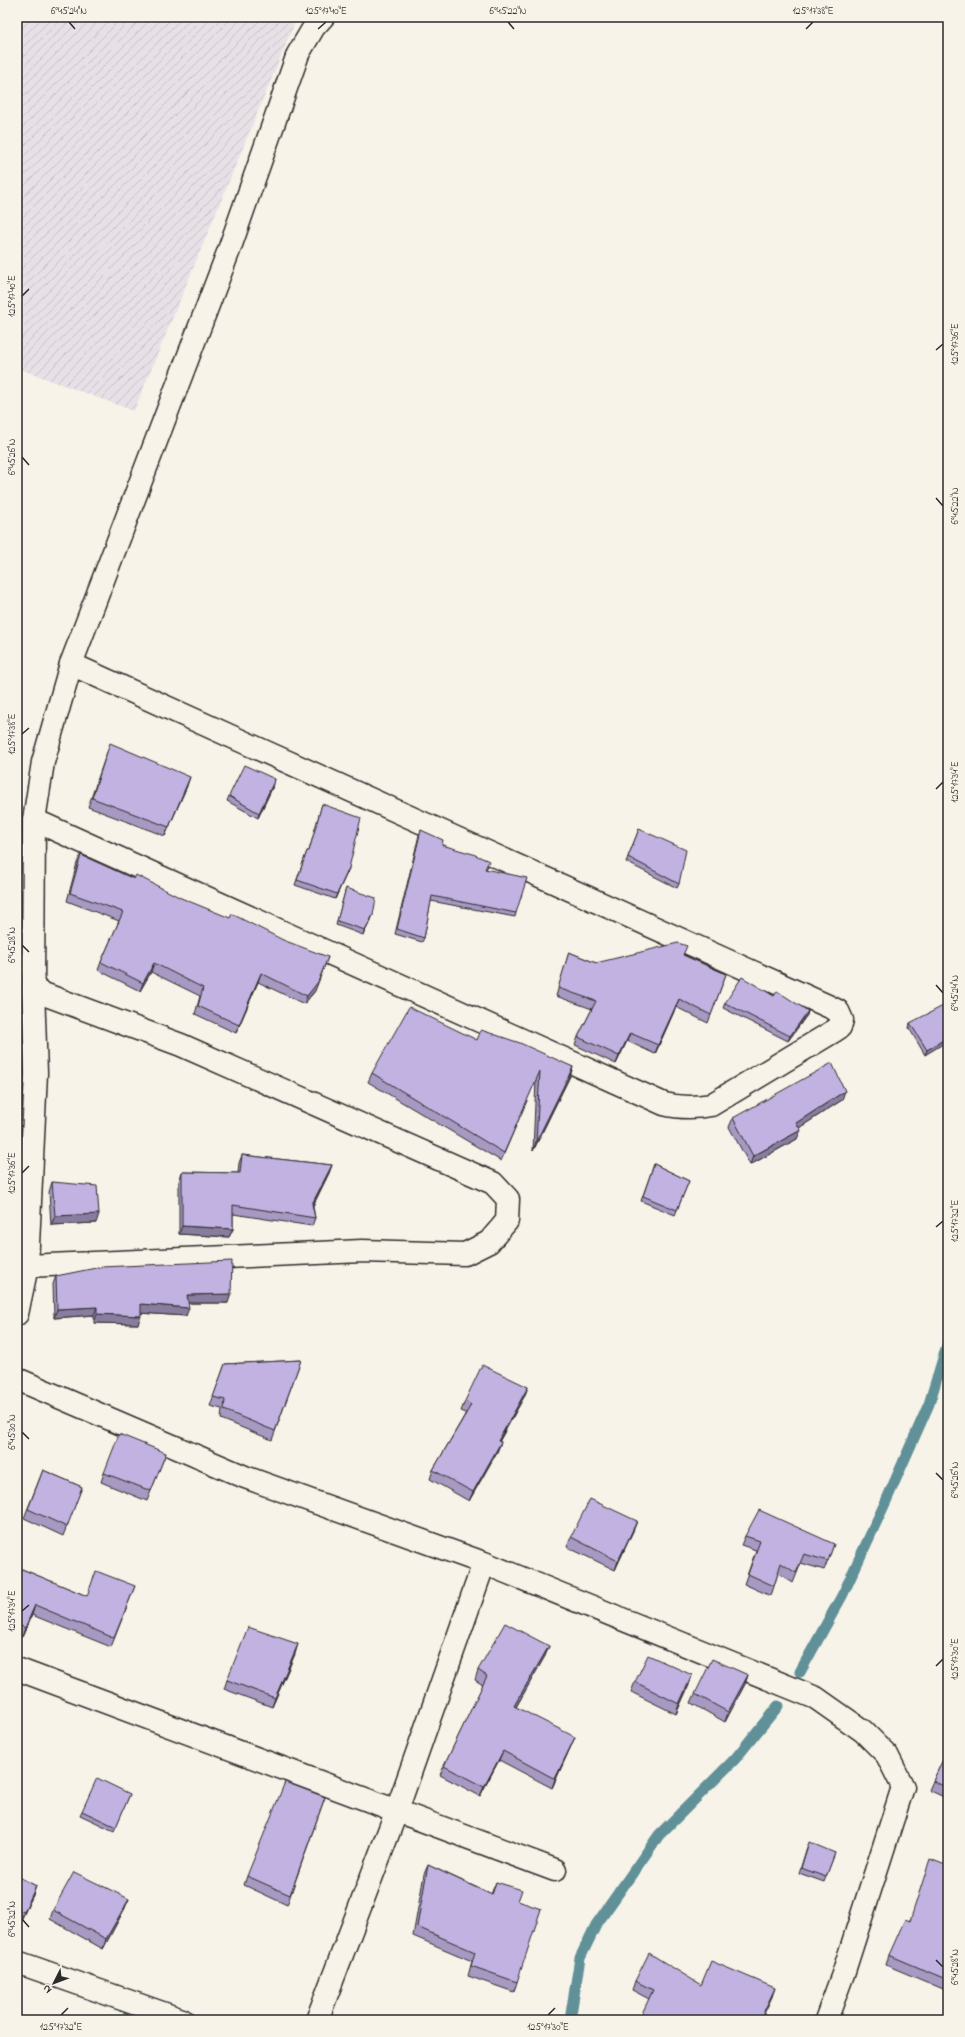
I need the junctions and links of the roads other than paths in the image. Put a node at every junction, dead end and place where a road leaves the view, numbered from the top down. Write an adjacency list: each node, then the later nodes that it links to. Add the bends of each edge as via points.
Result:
1 (323, 17): 2 (street, via 298,54 229,250)
2 (70, 664): 3 (street, via 43,762); 3 (street, via 830,1007 838,1011 842,1020 840,1027 834,1031 711,1105 695,1108 671,1106)
3 (34, 820): 4 (street)
4 (33, 990): 5 (street, via 36,1073); 5 (street, via 180,1045 442,1160 493,1183 508,1199 507,1221 489,1242 465,1254 362,1251)
5 (27, 1266): 6 (street)
6 (17, 1314)
7 (17, 1379): 8 (street, via 245,1477)
8 (484, 1563): 10 (street); 15 (street, via 816,1698 863,1731 886,1755 903,1787)
9 (17, 1669): 10 (street)
10 (397, 1810): 11 (street); 14 (street)
11 (555, 1870)
12 (17, 1962): 13 (street)
13 (182, 2020)
14 (317, 2020)
15 (826, 2020)

